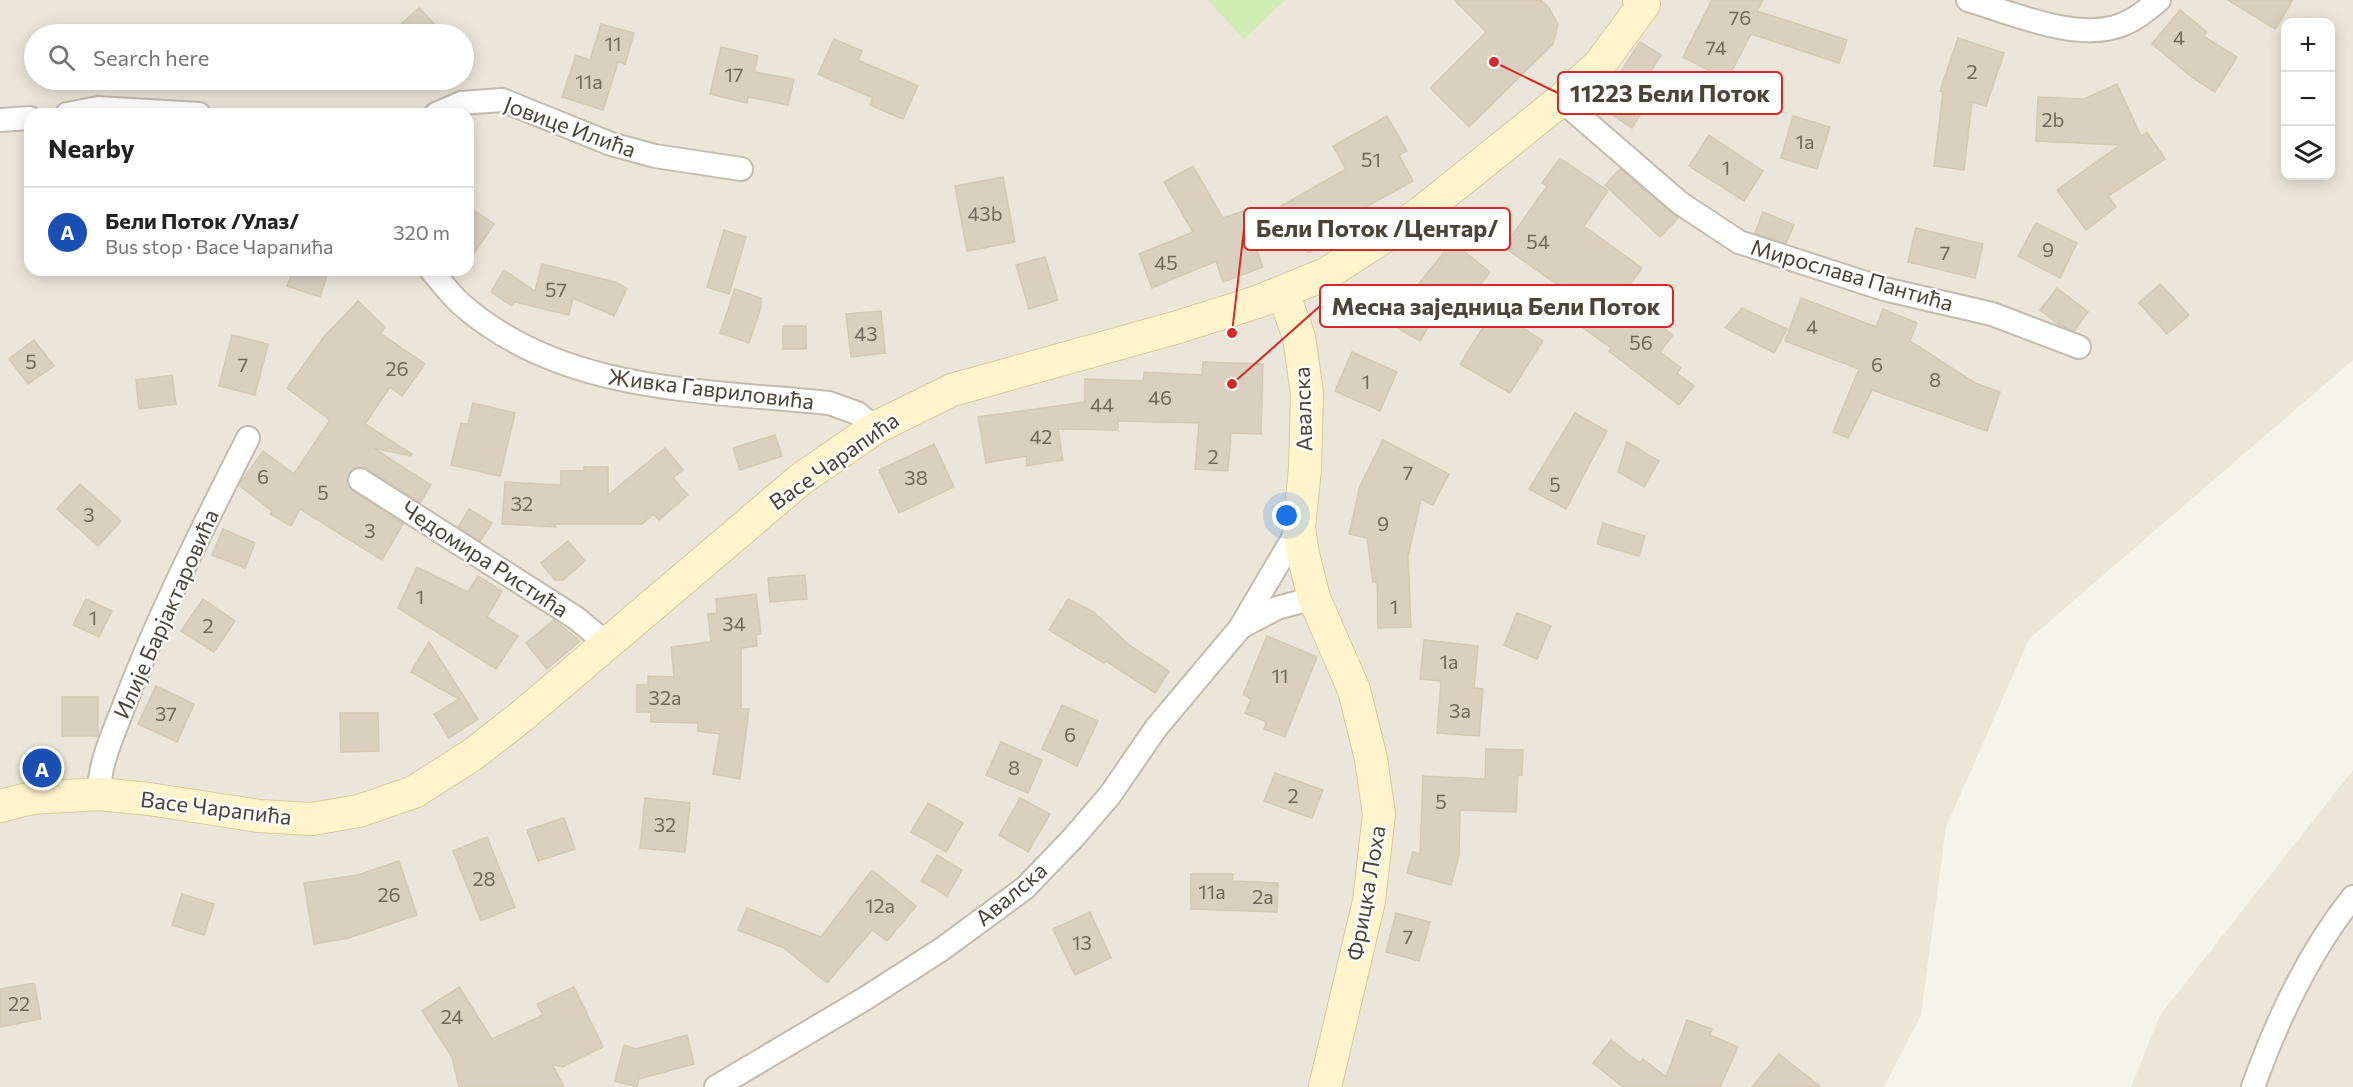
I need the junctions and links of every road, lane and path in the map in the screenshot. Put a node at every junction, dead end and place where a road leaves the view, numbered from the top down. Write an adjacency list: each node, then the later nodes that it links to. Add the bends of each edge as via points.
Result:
1 (1968, 0): 2 (street, via 2086,30 2120,26)
2 (2159, 0)
3 (1643, 2): 4 (street, Васе Чарапића, via 1600,64)
4 (1561, 100): 10 (street, Васе Чарапића, via 1410,221 1326,274); 11 (street, Мирослава Пантића, via 1680,203 1739,242 1884,289 1992,314)
5 (450, 108): 8 (street, Јовице Илића, via 461,103 502,100 611,144 655,156)
6 (24, 118): 7 (street)
7 (0, 120)
8 (741, 169)
9 (435, 276): 12 (street, Живка Гавриловића, via 460,303 509,339 585,372 625,382 829,403 857,412)
10 (1283, 293): 12 (street, Васе Чарапића, via 952,390); 15 (street, Авалска, via 1299,337 1307,393)
11 (2079, 347)
12 (875, 428): 18 (street, Васе Чарапића, via 801,479)
13 (248, 438): 19 (street, Илије Барјактаровића, via 183,567 137,673 104,759)
14 (360, 480): 18 (street, Чедомира Ристића, via 576,618)
15 (1299, 528): 16 (street, Авалска); 17 (street, Авалска)
16 (1314, 598): 17 (street, Авалска, via 1277,608); 23 (street, Фрицка Лоха, via 1352,683 1371,759 1379,813 1369,901)
17 (1240, 628): 22 (street, Авалска, via 1156,728 1110,795 1025,888 885,986)
18 (606, 643): 19 (street, Васе Чарапића, via 472,755 414,792 359,811 285,819)
19 (99, 795): 20 (street, Васе Чарапића, via 32,798)
20 (0, 806)
21 (2353, 897): 24 (street, via 2332,923 2284,1007)
22 (716, 1087)
23 (1325, 1087)
24 (2253, 1087)

